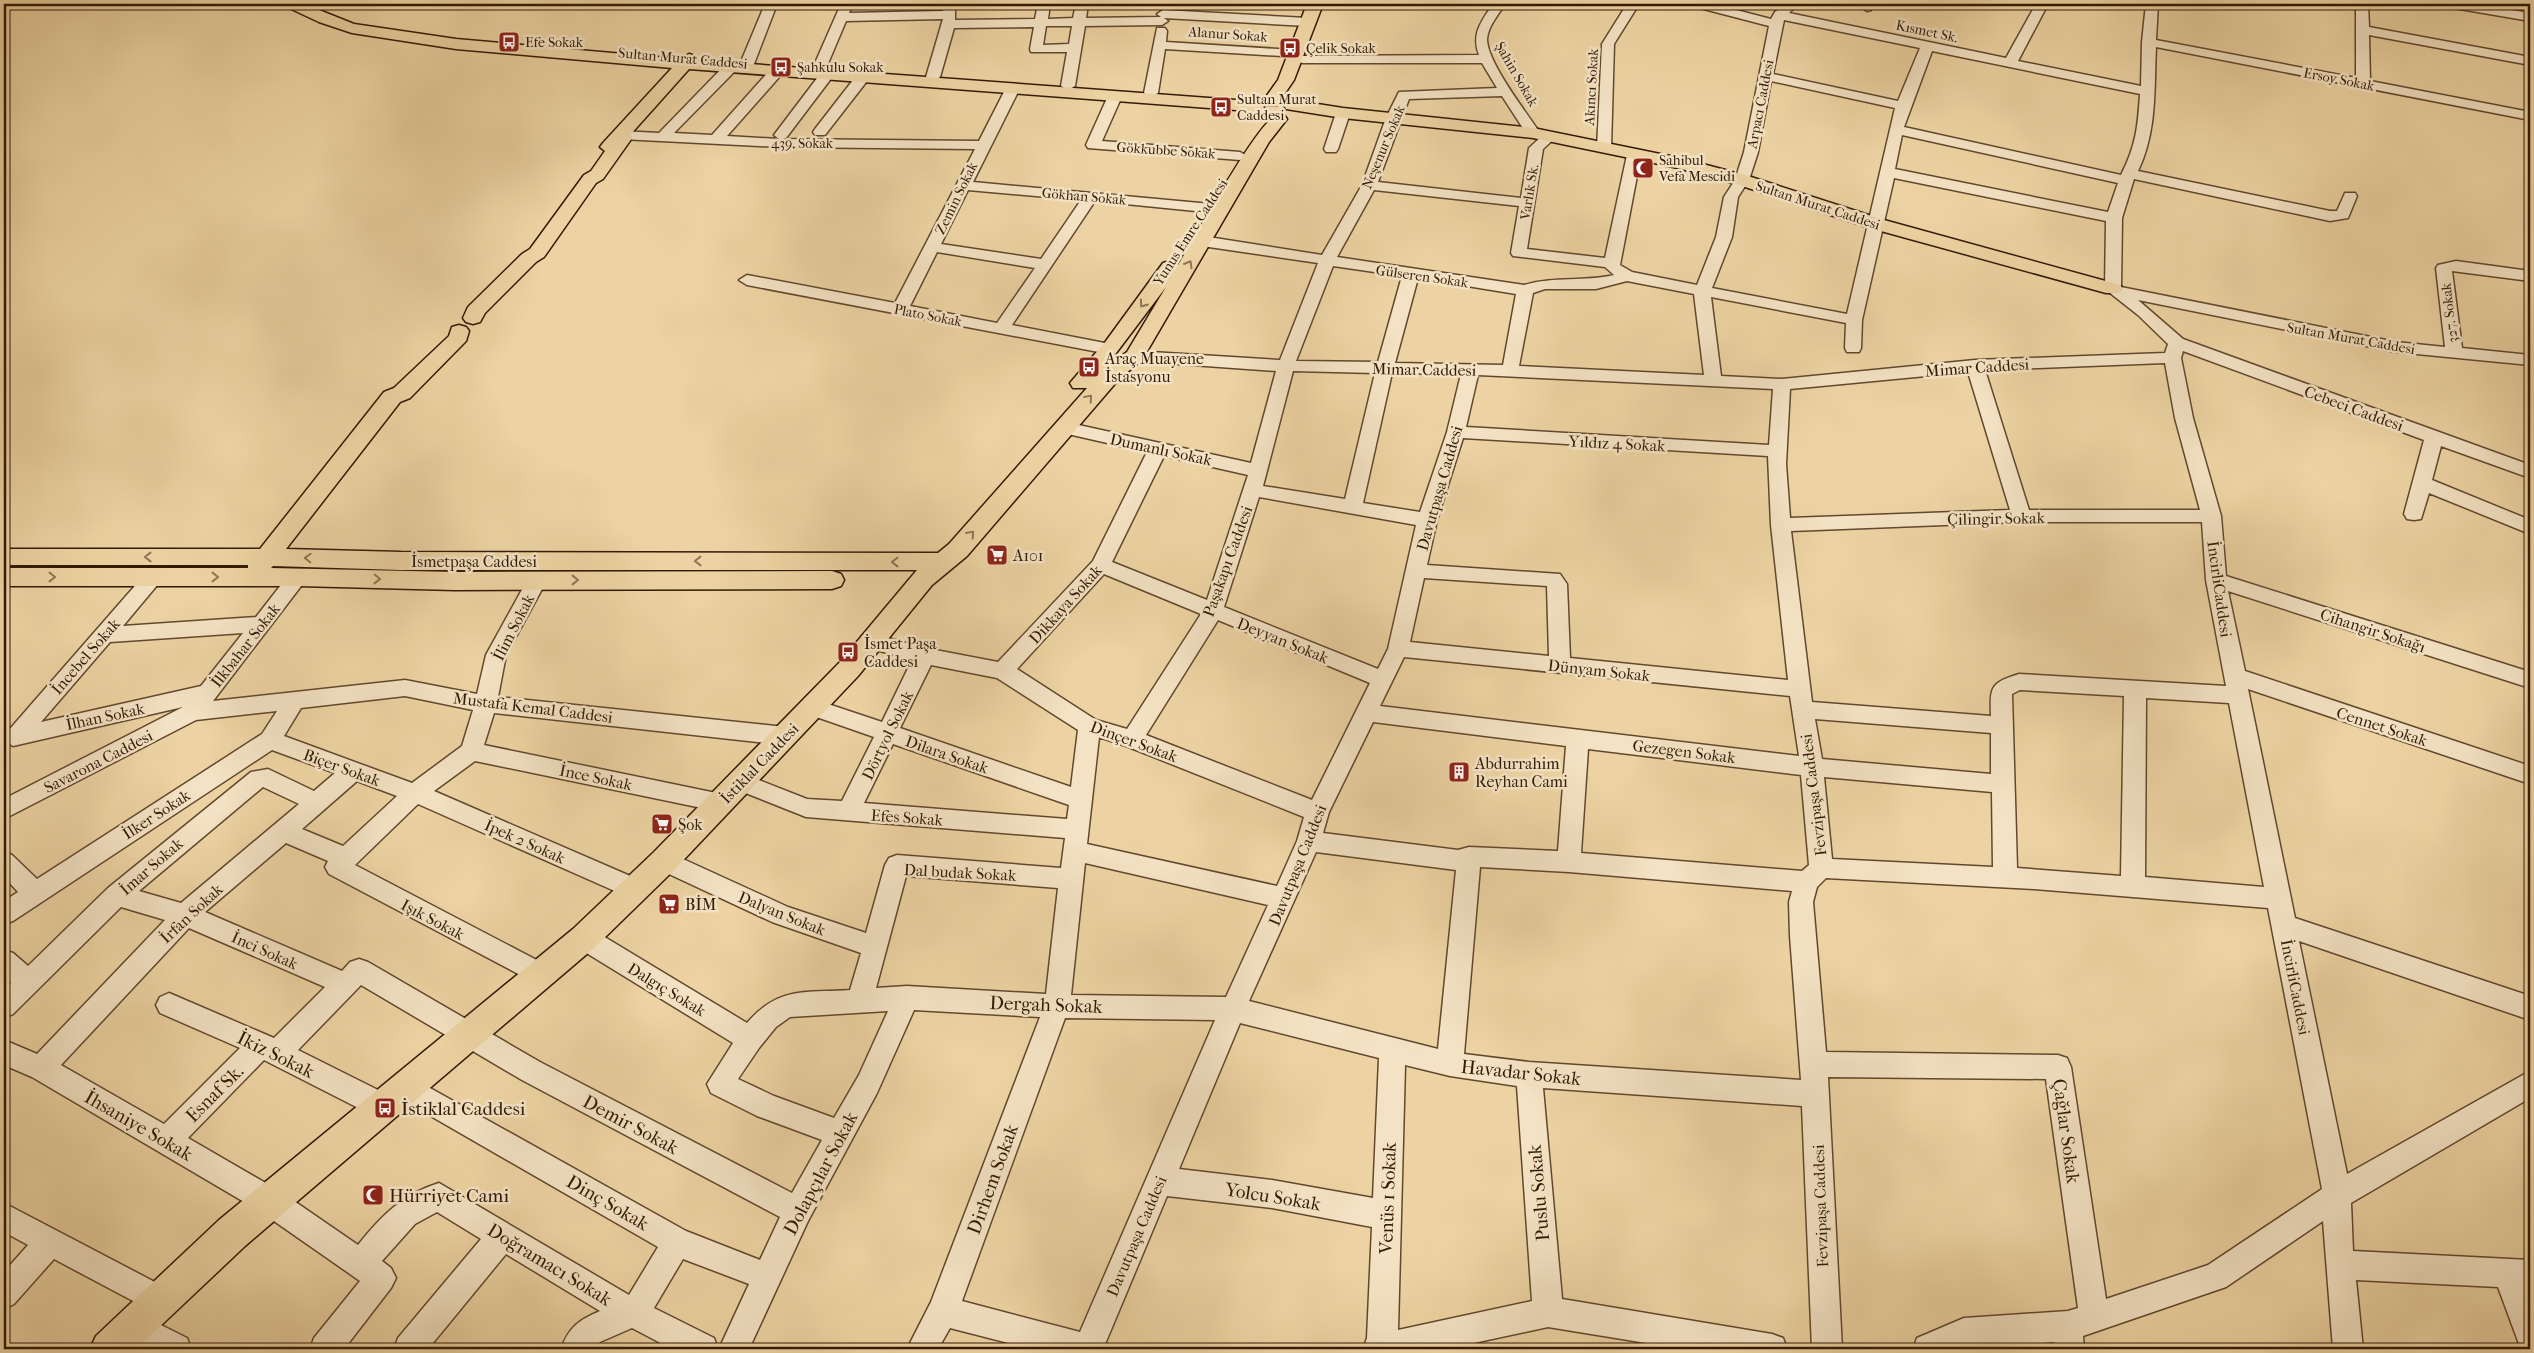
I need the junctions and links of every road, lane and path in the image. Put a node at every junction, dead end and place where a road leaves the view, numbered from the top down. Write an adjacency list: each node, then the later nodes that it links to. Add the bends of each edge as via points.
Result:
1 (292, 4): 30 (main road, via 352,28 422,39)
2 (315, 4): 30 (main road, via 348,18 377,25)
3 (771, 4): 36 (street)
4 (847, 4): 20 (street)
5 (1044, 4): 22 (street)
6 (1082, 4): 23 (street)
7 (1315, 4): 24 (main road, Yunus Emre Caddesi)
8 (1325, 4): 31 (main road)
9 (1499, 4): 32 (street, Şahin Sokak, via 1480,40)
10 (1633, 4): 65 (street, Akıncı Sokak, via 1608,44)
11 (1700, 4): 21 (street, Kısmet Sk.)
12 (1792, 4): 21 (street)
13 (2042, 4): 35 (street)
14 (2152, 4): 26 (street)
15 (2362, 4): 25 (street)
16 (2454, 4): 19 (street)
17 (1163, 13): 23 (street); 24 (street); 27 (street)
18 (949, 14): 20 (street); 22 (street); 41 (street)
19 (2523, 16)
20 (843, 17): 39 (street)
21 (1778, 20): 28 (street, Kısmet Sk.); 40 (street, Arpacı Caddesi)
22 (1040, 22): 23 (street); 29 (street, via 1036,48)
23 (1078, 22): 29 (street)
24 (1307, 22): 31 (main road, Yunus Emre Caddesi)
25 (2362, 30): 33 (street); 44 (street)
26 (2148, 42): 44 (street, Ersoy Sokak); 48 (street)
27 (1159, 45): 31 (street, Alanur Sokak); 49 (street)
28 (1927, 47): 35 (street, Kısmet Sk.); 52 (street)
29 (1075, 48): 45 (street)
30 (551, 49): 34 (main road)
31 (1299, 56): 32 (street, Alanur Sokak); 53 (main road, Yunus Emre Caddesi, via 1280,91)
32 (1486, 59): 47 (street, Şahin Sokak)
33 (2530, 61)
34 (687, 62): 36 (main road, Sultan Murat Caddesi); 37 (main road, Sultan Murat Caddesi); 59 (main road)
35 (2010, 63): 48 (street, Kısmet Sk.)
36 (747, 64): 39 (main road, Sultan Murat Caddesi)
37 (730, 68): 38 (main road, Sultan Murat Caddesi); 62 (street)
38 (776, 72): 39 (main road, Sultan Murat Caddesi); 63 (street)
39 (823, 73): 41 (main road, Sultan Murat Caddesi); 42 (main road, Sultan Murat Caddesi); 60 (street)
40 (1765, 76): 52 (street); 71 (street, Arpacı Caddesi, via 1751,152)
41 (933, 77): 45 (main road, Sultan Murat Caddesi)
42 (862, 78): 46 (main road, Sultan Murat Caddesi); 58 (street)
43 (1402, 78): 50 (street)
44 (2363, 84): 55 (street, Ersoy Sokak)
45 (1068, 86): 49 (main road, Sultan Murat Caddesi)
46 (1013, 88): 51 (main road, Sultan Murat Caddesi); 64 (street, Zemin Sokak)
47 (1507, 92): 50 (street, Neşenur Sokak); 61 (street, Şahin Sokak)
48 (2148, 92): 70 (street, via 2140,152)
49 (1151, 93): 53 (main road, Sultan Murat Caddesi)
50 (1404, 95): 56 (street, Neşenur Sokak)
51 (1115, 96): 53 (main road, Sultan Murat Caddesi); 68 (street, Gökkubbe Sokak, via 1093,145)
52 (1903, 106): 57 (street)
53 (1275, 109): 54 (main road, Sultan Murat Caddesi); 68 (main road, Yunus Emre Caddesi); 80 (main road, via 1261,141)
54 (1343, 113): 56 (main road, Sultan Murat Caddesi); 66 (street)
55 (2530, 116)
56 (1393, 118): 61 (main road, Sultan Murat Caddesi); 73 (street, Neşenur Sokak)
57 (1896, 130): 69 (street); 70 (street)
58 (820, 132)
59 (621, 135): 62 (street, 439. Sokak); 126 (main road, via 623,138 597,175 590,179 537,253 540,257 488,310 466,325 459,337 402,393 392,397)
60 (781, 135)
61 (1541, 135): 65 (main road, Sultan Murat Caddesi); 76 (street, Varlık Sk.)
62 (662, 138): 63 (street, 439. Sokak)
63 (715, 140): 64 (street, 439. Sokak)
64 (983, 145): 72 (street, Zemin Sokak)
65 (1604, 148): 67 (main road, Sultan Murat Caddesi)
66 (1331, 150)
67 (1634, 155): 71 (main road, Sultan Murat Caddesi, via 1680,163); 84 (street)
68 (1240, 156): 77 (main road, Yunus Emre Caddesi)
69 (1887, 172): 78 (street); 79 (street)
70 (2128, 177): 74 (street, via 2330,216 2343,215); 78 (street)
71 (1742, 180): 79 (main road, Sultan Murat Caddesi); 91 (street, Arpacı Caddesi, via 1730,197 1724,236)
72 (962, 185): 75 (street, Gökhan Sokak); 81 (street, Zemin Sokak)
73 (1369, 185): 76 (street); 82 (street, Neşenur Sokak)
74 (2350, 196)
75 (1091, 198): 77 (street, Gökhan Sokak); 83 (street)
76 (1528, 203): 84 (street, Varlık Sk., via 1519,253)
77 (1206, 207): 99 (main road, Yunus Emre Caddesi, one-way to 99)
78 (2114, 218): 89 (street)
79 (1877, 224): 89 (main road, Sultan Murat Caddesi); 95 (street)
80 (1202, 241): 82 (street, Gülseren Sokak); 99 (main road, one-way to 80)
81 (932, 247): 83 (street); 93 (street, Zemin Sokak)
82 (1326, 262): 85 (street, Gülseren Sokak); 103 (street)
83 (1046, 264): 96 (street)
84 (1612, 264): 86 (street)
85 (1411, 274): 90 (street, Gülseren Sokak); 104 (street)
86 (1627, 276): 90 (street, Gülseren Sokak, via 1596,284 1544,284); 91 (street)
87 (2530, 276): 100 (street, 327. Sokak, via 2456,266 2444,268)
88 (747, 280): 93 (street, Plato Sokak)
89 (2113, 289): 92 (street, Sultan Murat Caddesi); 94 (street)
90 (1525, 290): 106 (street)
91 (1702, 292): 95 (street); 107 (street)
92 (2174, 302): 94 (street); 100 (street, Sultan Murat Caddesi, via 2339,337)
93 (900, 310): 96 (street, Plato Sokak)
94 (2144, 312): 98 (street)
95 (1854, 320): 97 (street)
96 (1001, 329): 99 (street, Plato Sokak)
97 (1852, 348)
98 (2175, 350): 102 (street, Mimar Caddesi); 111 (street, Cebeci Caddesi); 121 (street, İncirliCaddesi, via 2184,418)
99 (1121, 353): 103 (street, Mimar Caddesi); 109 (main road, one-way to 99, via 1111,374); 128 (main road, via 941,546)
100 (2454, 354): 101 (street, Sultan Murat Caddesi)
101 (2530, 360)
102 (1975, 365): 108 (street, Mimar Caddesi); 120 (street)
103 (1286, 366): 104 (street, Mimar Caddesi); 114 (street, Paşakapı Caddesi)
104 (1385, 368): 105 (street, Mimar Caddesi); 118 (street)
105 (1472, 369): 106 (street, Mimar Caddesi); 110 (street, Davutpaşa Caddesi)
106 (1510, 371): 107 (street, Mimar Caddesi)
107 (1713, 380): 108 (street, Mimar Caddesi)
108 (1782, 384): 113 (street, Fevzipaşa Caddesi)
109 (1065, 428): 112 (street, Dumanlı Sokak); 128 (main road, one-way to 109, via 958,550)
110 (1456, 432): 113 (street, Yıldız 4 Sokak); 122 (street, Davutpaşa Caddesi)
111 (2434, 438): 115 (street, Cebeci Caddesi); 116 (street)
112 (1158, 449): 114 (street, Dumanlı Sokak); 127 (street, Dikkaya Sokak)
113 (1778, 451): 123 (street, Fevzipaşa Caddesi)
114 (1258, 471): 117 (street, Paşakapı Caddesi)
115 (2530, 472)
116 (2421, 483): 119 (street); 124 (street)
117 (1252, 490): 118 (street); 136 (street, Paşakapı Caddesi)
118 (1352, 508): 122 (street)
119 (2414, 514)
120 (2021, 516): 121 (street, Çilingir Sokak); 123 (street, Çilingir Sokak)
121 (2211, 516): 135 (street, İncirliCaddesi)
122 (1427, 520): 130 (street, Davutpaşa Caddesi)
123 (1781, 525): 150 (street, Fevzipaşa Caddesi)
124 (2530, 527)
125 (4, 557): 126 (main road, İsmetpaşa Caddesi, one-way to 125)
126 (267, 557): 129 (main road, İsmetpaşa Caddesi, one-way to 126, via 401,561); 133 (main road)
127 (1102, 565): 136 (street, Deyyan Sokak); 143 (street, Dikkaya Sokak)
128 (933, 567): 129 (main road, İsmetpaşa Caddesi); 139 (main road, İstiklal Caddesi)
129 (542, 571): 134 (main road, İsmetpaşa Caddesi, one-way to 129); 151 (street, İlim Sokak, via 496,655)
130 (1417, 571): 140 (street, Davutpaşa Caddesi); 142 (street, via 1553,578 1557,584)
131 (4, 577): 132 (main road, İsmetpaşa Caddesi, one-way to 132)
132 (154, 577): 133 (main road, İsmetpaşa Caddesi, one-way to 133); 138 (street, İncebel Sokak)
133 (251, 577): 134 (main road, İsmetpaşa Caddesi)
134 (298, 577): 137 (street, İlkbahar Sokak)
135 (2216, 580): 145 (street, Cihangir Sokağı); 146 (street, İncirliCaddesi)
136 (1213, 612): 144 (street, Deyyan Sokak); 161 (street, Paşakapı Caddesi)
137 (261, 624): 138 (street); 148 (street, İlkbahar Sokak)
138 (103, 634): 159 (street, İncebel Sokak)
139 (870, 641): 141 (street, Dinçer Sokak); 152 (main road, İstiklal Caddesi)
140 (1398, 649): 142 (street, Dünyam Sokak); 144 (street, Davutpaşa Caddesi)
141 (925, 656): 143 (street, Dinçer Sokak); 157 (street, Dörtyol Sokak)
142 (1560, 666): 150 (street, Dünyam Sokak)
143 (1003, 671): 156 (street, Dinçer Sokak)
144 (1382, 679): 154 (street, Davutpaşa Caddesi)
145 (2530, 680)
146 (2236, 686): 147 (street, Cennet Sokak); 166 (street, Cennet Sokak); 191 (street, İncirliCaddesi)
147 (2135, 689): 155 (street, Cennet Sokak, via 2019,682 2001,691); 186 (street)
148 (207, 693): 153 (street, İlkbahar Sokak); 159 (street, İlhan Sokak)
149 (295, 700): 151 (street, Mustafa Kemal Caddesi, via 405,688); 153 (street, Mustafa Kemal Caddesi); 162 (street, İlker Sokak)
150 (1801, 700): 155 (street, Dünyam Sokak); 164 (street, Fevzipaşa Caddesi)
151 (486, 704): 158 (street, Mustafa Kemal Caddesi); 163 (street, İlim Sokak)
152 (813, 707): 157 (street, Dilara Sokak); 158 (main road, İstiklal Caddesi)
153 (192, 712): 172 (street, Savarona Caddesi)
154 (1365, 713): 160 (street, Gezegen Sokak); 173 (street, Davutpaşa Caddesi)
155 (2001, 725): 167 (street)
156 (1089, 726): 161 (street, Dinçer Sokak); 170 (street, Dirhem Sokak)
157 (888, 734): 170 (street, Dilara Sokak); 174 (street, Dörtyol Sokak)
158 (785, 736): 168 (main road, İstiklal Caddesi)
159 (10, 738)
160 (1578, 738): 164 (street, Gezegen Sokak); 181 (street)
161 (1132, 739): 173 (street, Dinçer Sokak)
162 (270, 740): 165 (street, Biçer Sokak); 188 (street, İlker Sokak)
163 (471, 751): 168 (street, İnce Sokak); 169 (street)
164 (1812, 767): 167 (street, Gezegen Sokak); 183 (street, Fevzipaşa Caddesi)
165 (353, 771): 169 (street, Biçer Sokak); 171 (street, İrfan Sokak)
166 (2530, 775)
167 (2004, 784): 184 (street)
168 (731, 792): 174 (street, Efes Sokak); 180 (main road, İstiklal Caddesi)
169 (415, 793): 179 (street); 187 (street, İpek 2 Sokak)
170 (1082, 800): 176 (street, Dirhem Sokak)
171 (316, 802): 175 (street, İrfan Sokak); 189 (street, İmar Sokak, via 268,778 259,778)
172 (4, 810)
173 (1317, 812): 177 (street, Davutpaşa Caddesi)
174 (848, 813): 176 (street, Efes Sokak)
175 (283, 831): 179 (street); 193 (street, İrfan Sokak)
176 (1076, 840): 185 (street, Dirhem Sokak); 190 (street, Efes Sokak)
177 (1309, 841): 178 (street, via 1458,860); 190 (street, Davutpaşa Caddesi)
178 (1470, 857): 181 (street); 213 (street)
179 (346, 858): 198 (street, Işık Sokak, via 337,868)
180 (664, 862): 187 (main road, İstiklal Caddesi); 196 (street, Dalyan Sokak, via 781,915)
181 (1569, 862): 183 (street)
182 (7, 869): 188 (street)
183 (1814, 875): 184 (street); 214 (street, Fevzipaşa Caddesi, via 1801,902)
184 (2006, 878): 186 (street)
185 (1070, 879): 196 (street, Dal budak Sokak, via 897,866); 205 (street, Dirhem Sokak)
186 (2132, 887): 191 (street)
187 (635, 889): 195 (main road, İstiklal Caddesi)
188 (35, 893): 192 (street, İlker Sokak)
189 (117, 895): 193 (street, İnci Sokak); 200 (street, İmar Sokak)
190 (1284, 898): 207 (street, Davutpaşa Caddesi)
191 (2278, 898): 194 (street, İncirliCaddesi)
192 (4, 914)
193 (185, 915): 199 (street, İnci Sokak); 215 (street, İrfan Sokak)
194 (2284, 925): 206 (street); 223 (street, İncirliCaddesi)
195 (584, 938): 198 (main road, İstiklal Caddesi); 209 (street, Dalgıç Sokak)
196 (876, 947): 202 (street, Dal budak Sokak)
197 (4, 961): 200 (street)
198 (541, 975): 208 (main road, İstiklal Caddesi)
199 (352, 977): 208 (street, İnci Sokak); 211 (street, Esnaf Sk.)
200 (28, 982): 204 (street, İmar Sokak)
201 (907, 998): 202 (street, Dergah Sokak); 205 (street, Dergah Sokak); 220 (street, Dolapçılar Sokak, via 868,1084)
202 (860, 1001): 209 (street, Dergah Sokak, via 785,1006 767,1018)
203 (169, 1005): 211 (street, İkiz Sokak)
204 (4, 1006)
205 (1057, 1006): 207 (street, Dergah Sokak); 237 (street, Dirhem Sokak)
206 (2530, 1008)
207 (1233, 1009): 210 (street, Havadar Sokak); 222 (street, Davutpaşa Caddesi)
208 (467, 1034): 219 (main road, İstiklal Caddesi); 225 (street, Demir Sokak)
209 (750, 1039): 220 (street, Dergah Sokak, via 720,1084 767,1107)
210 (1392, 1048): 213 (street, Havadar Sokak); 226 (street, Venüs 1 Sokak)
211 (269, 1049): 219 (street, İkiz Sokak); 221 (street, Esnaf Sk.)
212 (4, 1052): 215 (street, İhsaniye Sokak)
213 (1450, 1064): 216 (street, Havadar Sokak)
214 (1814, 1064): 218 (street, Fevzipaşa Caddesi); 241 (street, Çağlar Sokak, via 2058,1067)
215 (41, 1068): 221 (street, İhsaniye Sokak)
216 (1529, 1075): 218 (street, Havadar Sokak); 239 (street, Puslu Sokak)
217 (2530, 1084): 223 (street)
218 (1816, 1094): 254 (street, Fevzipaşa Caddesi)
219 (393, 1096): 224 (main road, İstiklal Caddesi); 230 (street, Dinç Sokak)
220 (839, 1133): 225 (street, Dolapçılar Sokak)
221 (166, 1141): 224 (street, İhsaniye Sokak)
222 (1160, 1181): 226 (street, Yolcu Sokak, via 1272,1194); 251 (street, Davutpaşa Caddesi)
223 (2337, 1195): 232 (street, İncirliCaddesi, via 2336,1235); 241 (street, via 2216,1277)
224 (271, 1202): 231 (street, İhsaniye Sokak); 236 (main road, İstiklal Caddesi, via 232,1233)
225 (798, 1211): 234 (street, Dolapçılar Sokak)
226 (1386, 1215): 252 (street, Venüs 1 Sokak)
227 (4, 1217): 229 (street)
228 (503, 1235): 231 (street, Doğramacı Sokak, via 439,1197 412,1208); 238 (street, Doğramacı Sokak, via 614,1303); 246 (street)
229 (50, 1242): 235 (street); 236 (street)
230 (677, 1242): 234 (street, Dinç Sokak); 238 (street)
231 (361, 1264): 245 (street, İhsaniye Sokak, via 381,1278)
232 (2341, 1265): 233 (street); 256 (street, İncirliCaddesi)
233 (2518, 1273): 242 (street)
234 (767, 1277): 249 (street, Dolapçılar Sokak)
235 (4, 1294)
236 (160, 1300): 240 (main road, İstiklal Caddesi)
237 (944, 1311): 250 (street, Dirhem Sokak); 251 (street)
238 (635, 1312): 247 (street, via 589,1331); 248 (street, Doğramacı Sokak)
239 (1548, 1312): 252 (street); 253 (street)
240 (133, 1326): 243 (main road, İstiklal Caddesi); 244 (street)
241 (2077, 1331): 255 (street, via 1964,1334)
242 (2530, 1333)
243 (109, 1349)
244 (176, 1349)
245 (326, 1349)
246 (409, 1349)
247 (576, 1349)
248 (703, 1349)
249 (734, 1349)
250 (922, 1349)
251 (1088, 1349)
252 (1380, 1349)
253 (1772, 1349)
254 (1827, 1349)
255 (1928, 1349)
256 (2348, 1349)

